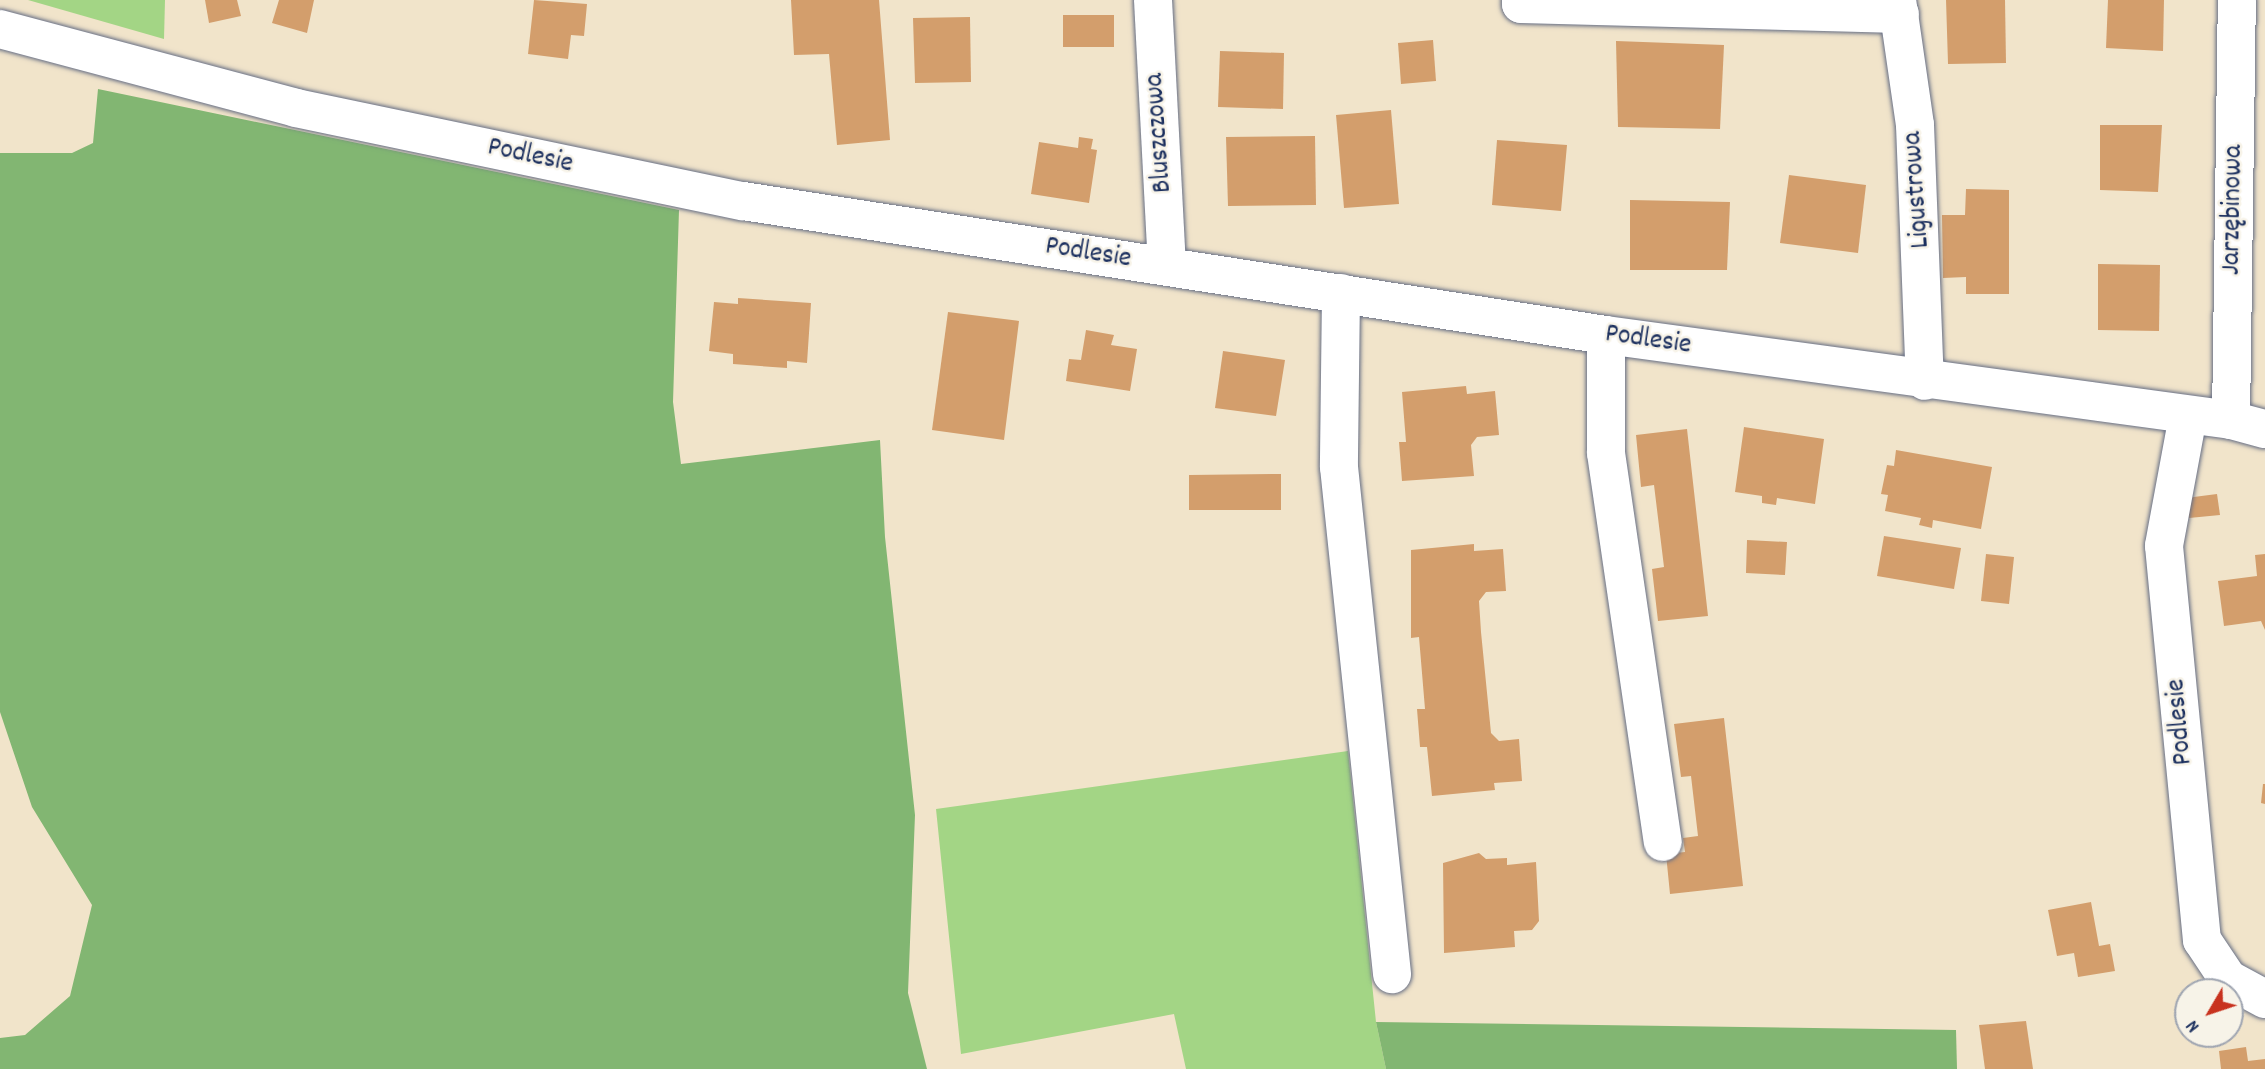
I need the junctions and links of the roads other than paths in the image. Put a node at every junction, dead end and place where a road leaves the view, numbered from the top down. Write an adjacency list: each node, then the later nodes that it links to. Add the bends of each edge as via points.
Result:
1 (1153, 0): 6 (street, Bluszczowa)
2 (1521, 0): 4 (street, via 1521,4)
3 (2237, 0): 11 (street, Jarzębinowa)
4 (1898, 7): 9 (street, Ligustrowa, via 1922,240)
5 (0, 29): 6 (street, Podlesie, via 296,108 743,201)
6 (1167, 266): 7 (street, Podlesie)
7 (1341, 293): 8 (street, Podlesie); 13 (street, via 1339,467)
8 (1606, 335): 9 (street, Podlesie); 12 (street, via 1606,453)
9 (1925, 381): 10 (street, Podlesie)
10 (2188, 416): 11 (street, Podlesie); 14 (street, Podlesie, via 2164,546 2202,940 2228,979)
11 (2248, 424)
12 (1662, 842)
13 (1392, 974)
14 (2265, 999)

